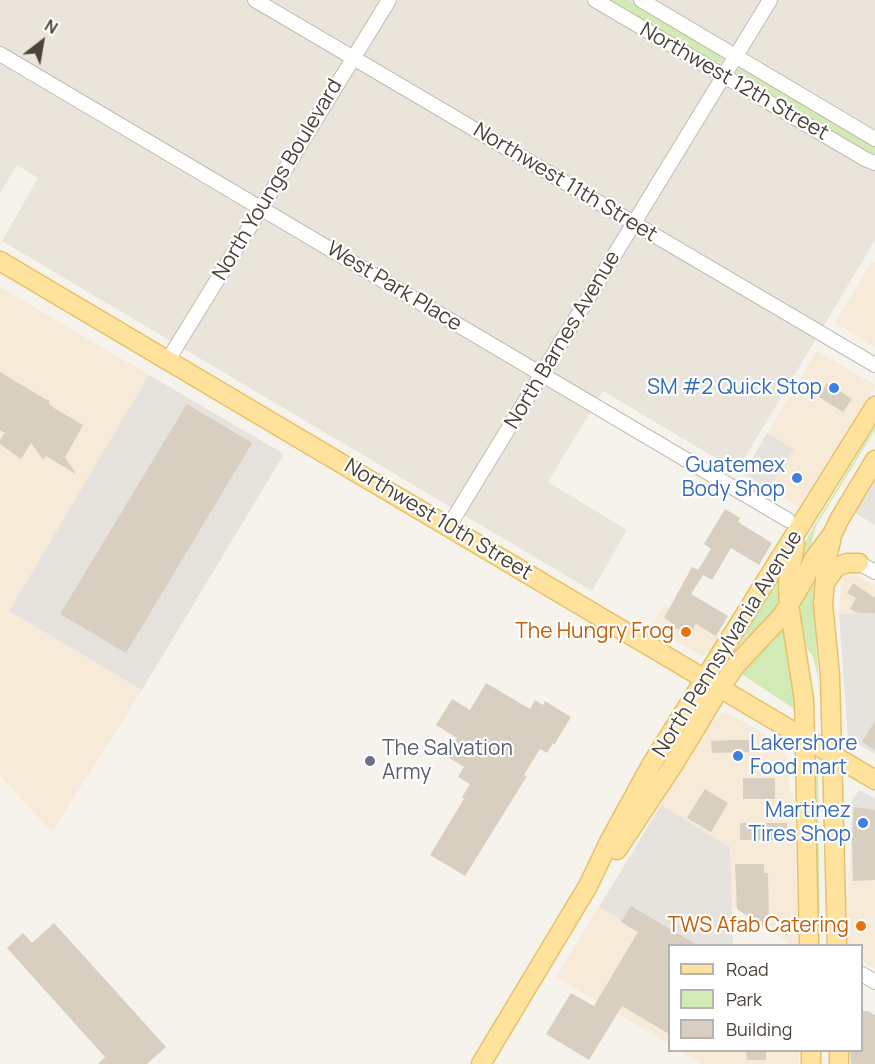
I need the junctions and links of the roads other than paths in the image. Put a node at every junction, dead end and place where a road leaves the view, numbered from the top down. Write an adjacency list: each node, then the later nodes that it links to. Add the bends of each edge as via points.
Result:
1 (255, 0): 8 (street, Northwest 11th Street)
2 (389, 0): 8 (street, North Youngs Boulevard)
3 (594, 0): 9 (street, Northwest 12th Street)
4 (641, 0): 7 (street, Northwest 12th Street)
5 (770, 0): 7 (street, North Barnes Avenue)
6 (0, 54): 12 (street, West Park Place)
7 (736, 56): 9 (street, North Barnes Avenue); 10 (street, Northwest 12th Street)
8 (353, 57): 12 (street, North Youngs Boulevard); 13 (street, Northwest 11th Street)
9 (724, 76): 11 (street, Northwest 12th Street); 13 (street, North Barnes Avenue)
10 (875, 139)
11 (875, 163)
12 (261, 209): 15 (street, North Youngs Boulevard); 17 (street, West Park Place)
13 (634, 224): 16 (street, Northwest 11th Street); 17 (street, North Barnes Avenue)
14 (0, 261): 15 (main road, Northwest 10th Street)
15 (168, 360): 20 (main road, Northwest 10th Street)
16 (875, 365)
17 (541, 375): 20 (street, North Barnes Avenue); 22 (street, West Park Place)
18 (875, 406): 22 (main road, North Pennsylvania Avenue, via 810,513)
19 (875, 460): 21 (main road, North Pennsylvania Avenue)
20 (449, 526): 26 (main road, Northwest 10th Street)
21 (833, 533): 23 (main road, via 845,550); 24 (main road); 25 (main road, North Pennsylvania Avenue)
22 (791, 534): 25 (main road); 26 (main road, North Pennsylvania Avenue)
23 (867, 567): 24 (main road, via 847,563 836,567)
24 (825, 583): 28 (main road)
25 (789, 605): 26 (main road, North Pennsylvania Avenue, via 737,664); 27 (main road, via 801,677)
26 (712, 684): 27 (main road, Northwest 10th Street); 32 (main road, North Pennsylvania Avenue, via 648,802 588,886)
27 (805, 738): 28 (main road, Northwest 10th Street); 30 (main road)
28 (833, 755): 29 (main road, Northwest 10th Street); 31 (main road)
29 (875, 780)
30 (811, 944)
31 (837, 944)
32 (481, 1064)

